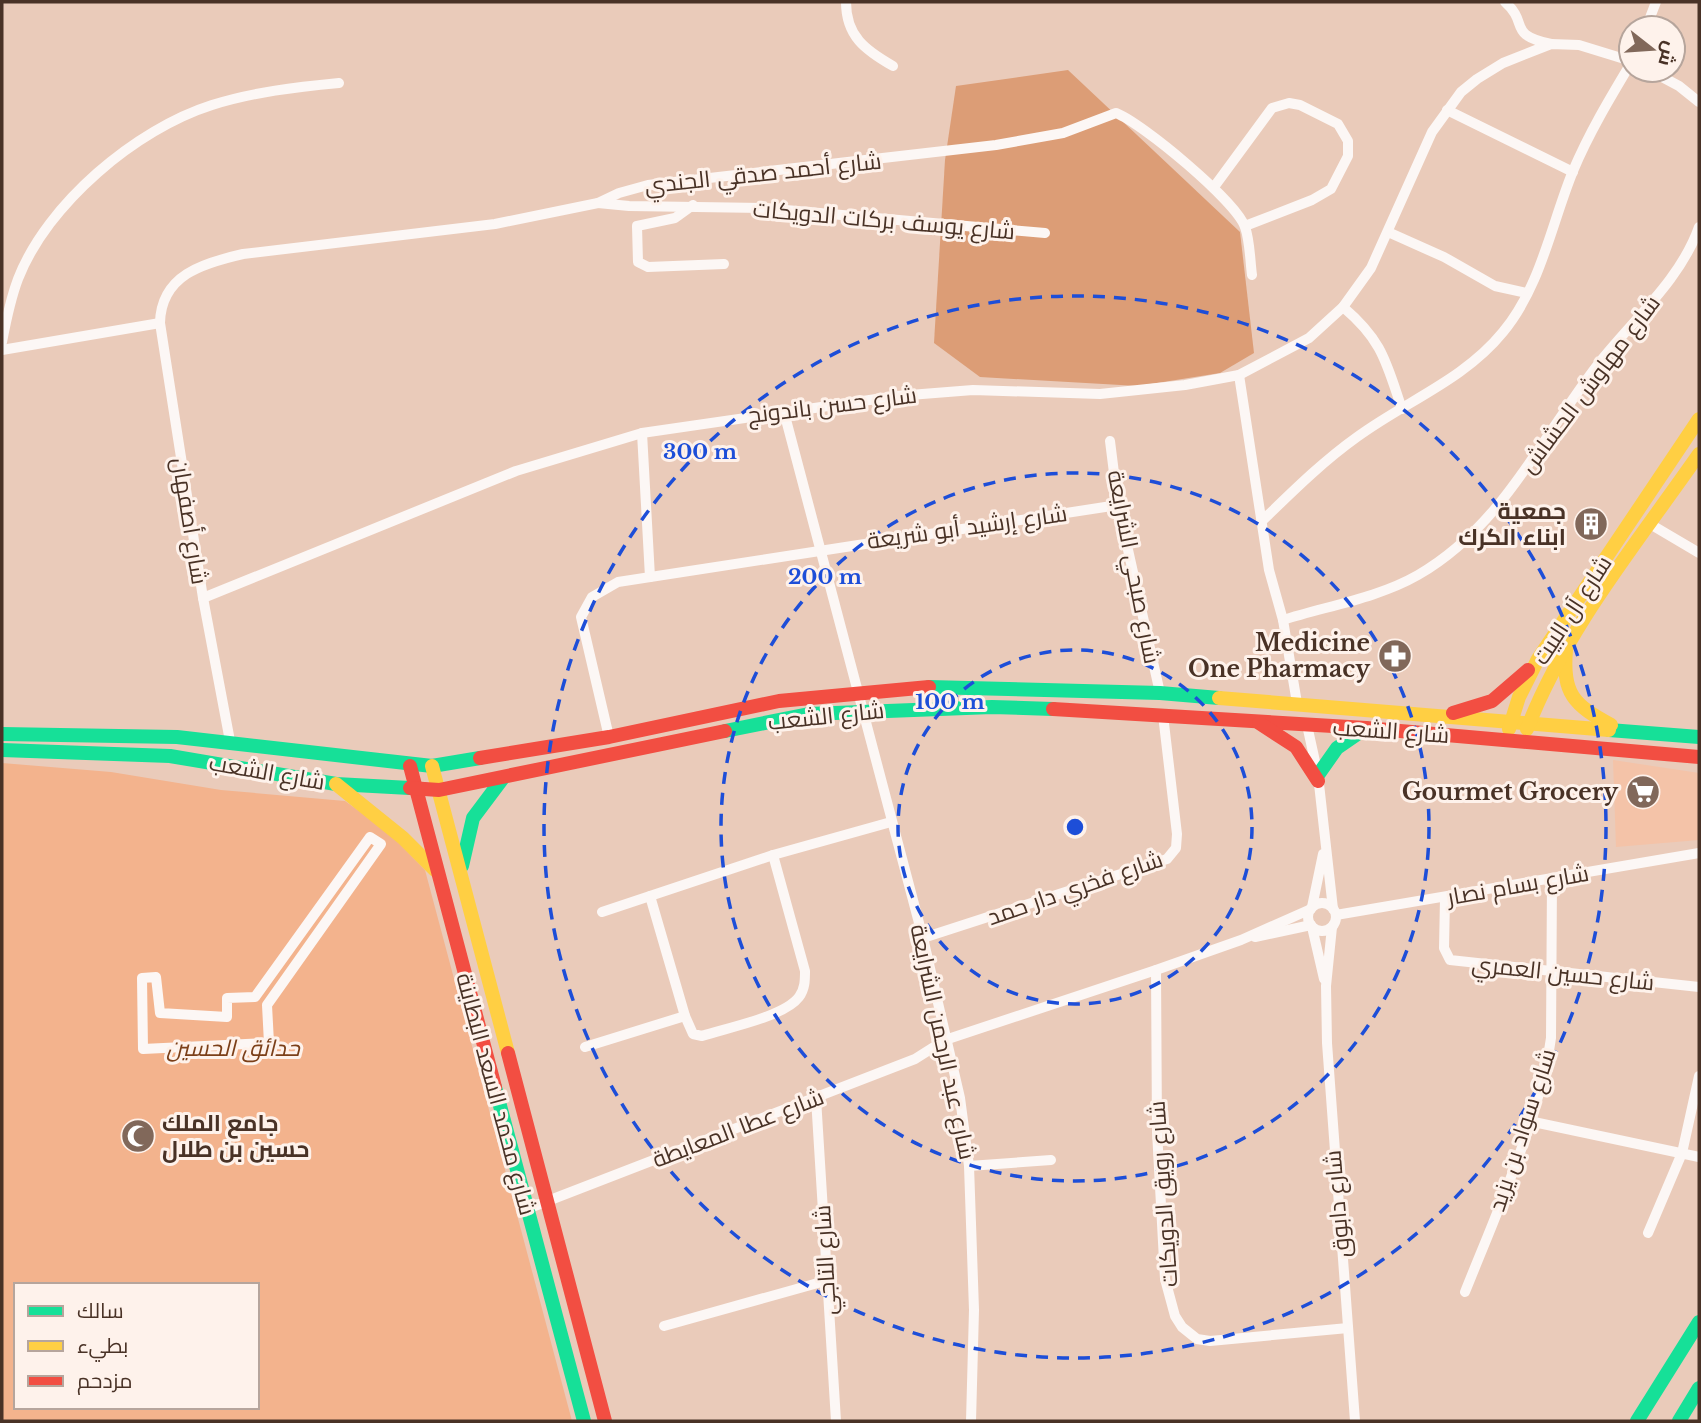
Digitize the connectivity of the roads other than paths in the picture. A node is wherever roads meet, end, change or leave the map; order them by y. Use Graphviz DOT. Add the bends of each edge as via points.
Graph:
graph roads {
  1 [pos="846,2"];
  2 [pos="1505,2"];
  3 [pos="1551,44"];
  4 [pos="1617,56"];
  5 [pos="893,66"];
  6 [pos="339,83"];
  7 [pos="1618,84"];
  8 [pos="1675,84"];
  9 [pos="1699,102"];
  10 [pos="1447,110"];
  11 [pos="1573,172"];
  12 [pos="1214,187"];
  13 [pos="598,203"];
  14 [pos="694,205"];
  15 [pos="1245,226"];
  16 [pos="1699,227"];
  17 [pos="1388,232"];
  18 [pos="1045,233"];
  19 [pos="724,264"];
  20 [pos="1252,275"];
  21 [pos="1527,293"];
  22 [pos="163,301"];
  23 [pos="1343,307"];
  24 [pos="160,323"];
  25 [pos="2,342"];
  26 [pos="2,350"];
  27 [pos="1239,375"];
  28 [pos="1402,409"];
  29 [pos="784,412"];
  30 [pos="1699,419"];
  31 [pos="642,433"];
  32 [pos="1693,439"];
  33 [pos="1110,441"];
  34 [pos="1699,454"];
  35 [pos="1118,505"];
  36 [pos="1261,522"];
  37 [pos="1650,524"];
  38 [pos="818,550"];
  39 [pos="1699,553"];
  40 [pos="650,577"];
  41 [pos="203,598"];
  42 [pos="1283,620"];
  43 [pos="1566,645"];
  44 [pos="1538,659"];
  45 [pos="857,692"];
  46 [pos="1160,693"];
  47 [pos="1297,703"];
  48 [pos="862,712"];
  49 [pos="1163,715"];
  50 [pos="1432,717"];
  51 [pos="1511,720"];
  52 [pos="1254,721"];
  53 [pos="1530,722"];
  54 [pos="1307,725"];
  55 [pos="1615,727"];
  56 [pos="1366,729"];
  57 [pos="2,734"];
  58 [pos="609,737"];
  59 [pos="1699,737"];
  60 [pos="1506,740"];
  61 [pos="230,741"];
  62 [pos="1524,741"];
  63 [pos="2,750"];
  64 [pos="1699,757"];
  65 [pos="410,766"];
  66 [pos="432,766"];
  67 [pos="503,778"];
  68 [pos="1318,778"];
  69 [pos="336,784"];
  70 [pos="439,790"];
  71 [pos="415,791"];
  72 [pos="891,822"];
  73 [pos="381,844"];
  74 [pos="1324,847"];
  75 [pos="1699,853"];
  76 [pos="773,855"];
  77 [pos="436,870"];
  78 [pos="461,871"];
  79 [pos="1552,879"];
  80 [pos="650,896"];
  81 [pos="1446,898"];
  82 [pos="1311,908"];
  83 [pos="602,912"];
  84 [pos="1335,912"];
  85 [pos="1311,926"];
  86 [pos="1332,927"];
  87 [pos="923,938"];
  88 [pos="1241,940"];
  89 [pos="1550,969"];
  90 [pos="1156,970"];
  91 [pos="1326,986"];
  92 [pos="1699,987"];
  93 [pos="685,1016"];
  94 [pos="946,1040"];
  95 [pos="584,1046"];
  96 [pos="1699,1076"];
  97 [pos="816,1098"];
  98 [pos="1529,1121"];
  99 [pos="1682,1153"];
  100 [pos="1699,1157"];
  101 [pos="1051,1160"];
  102 [pos="969,1166"];
  103 [pos="549,1201"];
  104 [pos="527,1209"];
  105 [pos="1648,1233"];
  106 [pos="825,1281"];
  107 [pos="1465,1292"];
  108 [pos="1699,1322"];
  109 [pos="664,1326"];
  110 [pos="1348,1328"];
  111 [pos="1699,1388"];
  112 [pos="584,1421"];
  113 [pos="605,1421"];
  114 [pos="836,1421"];
  115 [pos="971,1421"];
  116 [pos="1355,1421"];
  117 [pos="1637,1421"];
  118 [pos="1679,1421"];
  1 -- 5 [label="street" via="853,35 869,53"];
  2 -- 3 [label="street" via="1522,34"];
  3 -- 4 [label="street"];
  3 -- 10 [label="street" via="1503,63 1461,92"];
  6 -- 25 [label="street" via="212,105 181,117 125,153 72,197 50,223 19,277"];
  7 -- 11 [label="street"];
  8 -- 9 [label="street"];
  10 -- 11 [label="street"];
  10 -- 17 [label="street" via="1419,156"];
  11 -- 21 [label="street"];
  12 -- 13 [label="street, شارع أحمد صدقي الجندي" via="1116,113 1028,140 648,185"];
  12 -- 15 [label="street, شارع أحمد صدقي الجندي"];
  12 -- 15 [label="street" via="1272,108 1300,105 1338,124 1348,141 1348,156 1331,189"];
  13 -- 14 [label="street, شارع يوسف بركات الدويكات"];
  13 -- 22 [label="street, شارع أحمد صدقي الجندي" via="483,226 243,254 184,274"];
  14 -- 18 [label="street, شارع يوسف بركات الدويكات"];
  14 -- 19 [label="street" via="675,218 637,226 638,262 648,267"];
  15 -- 20 [label="street, شارع أحمد صدقي الجندي"];
  16 -- 42 [label="street, شارع مهاوش الحشاش" via="1682,262 1599,364 1499,505 1418,575"];
  17 -- 21 [label="street" via="1495,286"];
  17 -- 23 [label="street" via="1371,268"];
  21 -- 28 [label="street" via="1506,329 1471,366"];
  22 -- 24 [label="street, شارع أصفهان"];
  23 -- 27 [label="street" via="1309,338"];
  23 -- 28 [label="street" via="1372,333"];
  24 -- 26 [label="street"];
  24 -- 41 [label="street, شارع أصفهان"];
  27 -- 29 [label="street, شارع حسن باندونج" via="1185,386 1100,394 954,390"];
  27 -- 36 [label="street"];
  28 -- 36 [label="street" via="1358,436"];
  29 -- 31 [label="street, شارع حسن باندونج"];
  29 -- 38 [label="street, شارع عبد الرحمن الشرايعة"];
  30 -- 32 [label="main road, شارع آل البيت"];
  31 -- 40 [label="street"];
  31 -- 41 [label="street, شارع حسن باندونج" via="516,471"];
  32 -- 44 [label="main road, شارع آل البيت"];
  33 -- 35 [label="street, شارع صبحي الشرايعة"];
  34 -- 37 [label="main road, شارع آل البيت"];
  35 -- 38 [label="street, شارع إرشيد أبو شريعة"];
  35 -- 46 [label="street, شارع صبحي الشرايعة"];
  36 -- 42 [label="street"];
  37 -- 39 [label="street"];
  37 -- 43 [label="main road, شارع آل البيت"];
  38 -- 40 [label="street, شارع إرشيد أبو شريعة"];
  38 -- 45 [label="street, شارع عبد الرحمن الشرايعة"];
  40 -- 58 [label="street, شارع إرشيد أبو شريعة" via="618,582 597,592 581,617"];
  41 -- 61 [label="street, شارع أصفهان"];
  42 -- 47 [label="street"];
  43 -- 53 [label="main road, شارع آل البيت"];
  43 -- 55 [label="main road" via="1568,694 1584,711"];
  44 -- 50 [label="main road" via="1492,701"];
  44 -- 51 [label="main road, شارع آل البيت"];
  45 -- 46 [label="main road, شارع الشعب" via="929,687"];
  45 -- 48 [label="street, شارع عبد الرحمن الشرايعة"];
  45 -- 58 [label="main road, شارع الشعب" via="779,701"];
  46 -- 47 [label="main road, شارع الشعب"];
  47 -- 50 [label="main road, شارع الشعب"];
  48 -- 49 [label="main road, شارع الشعب" via="992,707"];
  48 -- 67 [label="main road, شارع الشعب" via="747,725"];
  48 -- 72 [label="street, شارع عبد الرحمن الشرايعة"];
  49 -- 52 [label="main road, شارع الشعب"];
  49 -- 87 [label="street, شارع فخري دار حمد" via="1177,834 1176,848 1167,859"];
  50 -- 51 [label="main road, شارع الشعب"];
  51 -- 53 [label="main road, شارع الشعب"];
  51 -- 60 [label="main road, شارع آل البيت"];
  52 -- 54 [label="main road, شارع الشعب"];
  52 -- 68 [label="main road" via="1296,747"];
  53 -- 55 [label="main road, شارع الشعب"];
  53 -- 62 [label="main road, شارع آل البيت"];
  54 -- 56 [label="main road, شارع الشعب"];
  54 -- 68 [label="street"];
  55 -- 59 [label="main road, شارع الشعب"];
  56 -- 60 [label="main road, شارع الشعب"];
  56 -- 68 [label="main road" via="1337,748"];
  57 -- 61 [label="main road, شارع الشعب" via="140,734"];
  58 -- 66 [label="main road, شارع الشعب"];
  60 -- 62 [label="main road, شارع الشعب"];
  61 -- 65 [label="main road, شارع الشعب"];
  62 -- 64 [label="main road, شارع الشعب"];
  63 -- 69 [label="main road, شارع الشعب" via="170,755"];
  65 -- 66 [label="main road, شارع الشعب"];
  65 -- 71 [label="main road, شارع محمد السعد البطاينة"];
  66 -- 70 [label="main road, شارع محمد السعد البطاينة"];
  67 -- 70 [label="main road, شارع الشعب"];
  67 -- 78 [label="main road" via="473,813"];
  68 -- 74 [label="street"];
  69 -- 71 [label="main road, شارع الشعب"];
  69 -- 77 [label="main road"];
  70 -- 71 [label="main road, شارع الشعب"];
  70 -- 78 [label="main road, شارع محمد السعد البطاينة"];
  71 -- 77 [label="main road, شارع محمد السعد البطاينة"];
  72 -- 76 [label="street"];
  72 -- 87 [label="street, شارع عبد الرحمن الشرايعة"];
  73 -- 73 [label="street" via="370,837 255,997 227,998 227,1017 160,1013 156,977 142,978 144,1049 270,1043 267,1005"];
  74 -- 82 [label="street"];
  74 -- 84 [label="street"];
  75 -- 79 [label="street, شارع بسام نصار"];
  76 -- 80 [label="street"];
  76 -- 93 [label="street" via="805,971 800,997 775,1013 702,1036 693,1034"];
  77 -- 104 [label="main road, شارع محمد السعد البطاينة"];
  78 -- 103 [label="main road, شارع محمد السعد البطاينة"];
  79 -- 81 [label="street, شارع بسام نصار"];
  79 -- 89 [label="street, شارع سواد بن يزيد"];
  80 -- 83 [label="street"];
  80 -- 93 [label="street"];
  81 -- 84 [label="street, شارع بسام نصار"];
  81 -- 89 [label="street, شارع حسين العمري" via="1444,948 1450,960"];
  82 -- 84 [label="street" via="1323,903"];
  82 -- 85 [label="street"];
  82 -- 88 [label="street"];
  84 -- 86 [label="street"];
  85 -- 86 [label="street" via="1320,931"];
  85 -- 88 [label="street"];
  85 -- 91 [label="street, شارع دابوق"];
  86 -- 91 [label="street, شارع دابوق"];
  87 -- 94 [label="street, شارع عبد الرحمن الشرايعة"];
  88 -- 90 [label="street"];
  89 -- 92 [label="street, شارع حسين العمري"];
  89 -- 98 [label="street, شارع سواد بن يزيد" via="1551,1038"];
  90 -- 94 [label="street"];
  90 -- 110 [label="street, شارع رويق الدويكات" via="1163,1254 1175,1316 1188,1334 1210,1341"];
  91 -- 110 [label="street, شارع دابوق" via="1331,1128"];
  93 -- 95 [label="street"];
  94 -- 97 [label="street, شارع عطا المعايطة" via="915,1059"];
  94 -- 102 [label="street, شارع عبد الرحمن الشرايعة"];
  96 -- 99 [label="street"];
  97 -- 103 [label="street, شارع عطا المعايطة"];
  97 -- 106 [label="street, شارع التاجي"];
  98 -- 99 [label="street"];
  98 -- 107 [label="street, شارع سواد بن يزيد"];
  99 -- 100 [label="street"];
  99 -- 105 [label="street"];
  101 -- 102 [label="street"];
  102 -- 115 [label="street, شارع عبد الرحمن الشرايعة" via="974,1310"];
  103 -- 104 [label="street, شارع عطا المعايطة"];
  103 -- 113 [label="main road, شارع محمد السعد البطاينة"];
  104 -- 112 [label="main road, شارع محمد السعد البطاينة"];
  106 -- 109 [label="street"];
  106 -- 114 [label="street, شارع التاجي"];
  108 -- 117 [label="main road"];
  110 -- 116 [label="street, شارع دابوق"];
  111 -- 118 [label="main road"];
}
